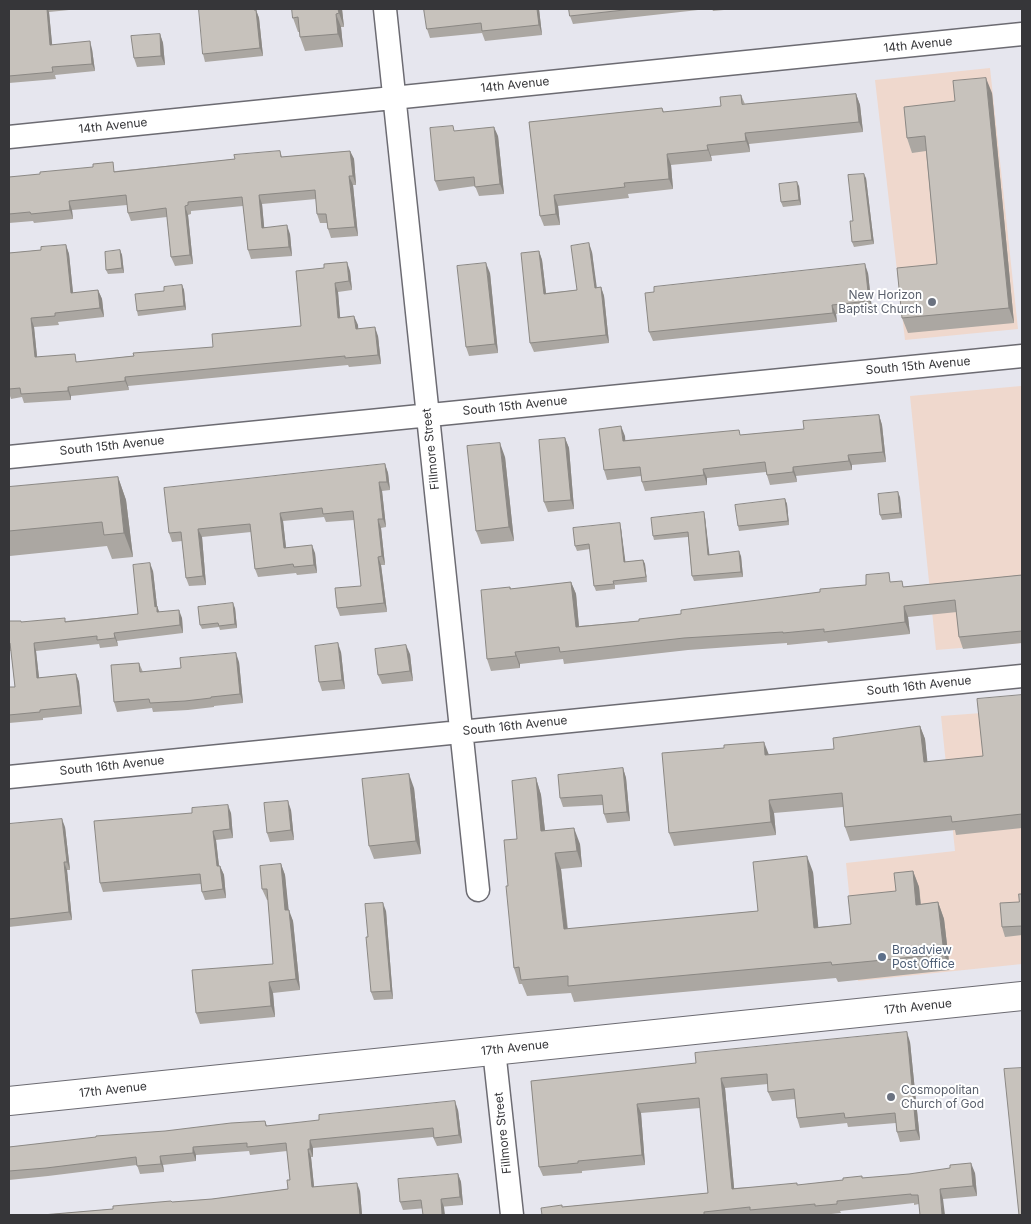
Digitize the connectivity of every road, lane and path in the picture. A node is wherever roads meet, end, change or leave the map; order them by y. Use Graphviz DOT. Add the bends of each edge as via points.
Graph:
graph roads {
  1 [pos="385,9"];
  2 [pos="1022,34"];
  3 [pos="394,97"];
  4 [pos="9,137"];
  5 [pos="1022,356"];
  6 [pos="428,415"];
  7 [pos="9,456"];
  8 [pos="1022,676"];
  9 [pos="461,732"];
  10 [pos="9,776"];
  11 [pos="478,890"];
  12 [pos="1022,996"];
  13 [pos="494,1050"];
  14 [pos="9,1101"];
  15 [pos="512,1215"];
  1 -- 3 [label="street, Fillmore Street"];
  2 -- 3 [label="street, 14th Avenue"];
  3 -- 4 [label="street, 14th Avenue"];
  3 -- 6 [label="street, Fillmore Street"];
  5 -- 6 [label="street, South 15th Avenue"];
  6 -- 7 [label="street, South 15th Avenue"];
  6 -- 9 [label="street, Fillmore Street"];
  8 -- 9 [label="street, South 16th Avenue"];
  9 -- 10 [label="street, South 16th Avenue"];
  9 -- 11 [label="street, Fillmore Street"];
  12 -- 13 [label="street, 17th Avenue"];
  13 -- 14 [label="street, 17th Avenue"];
  13 -- 15 [label="street, Fillmore Street"];
}
